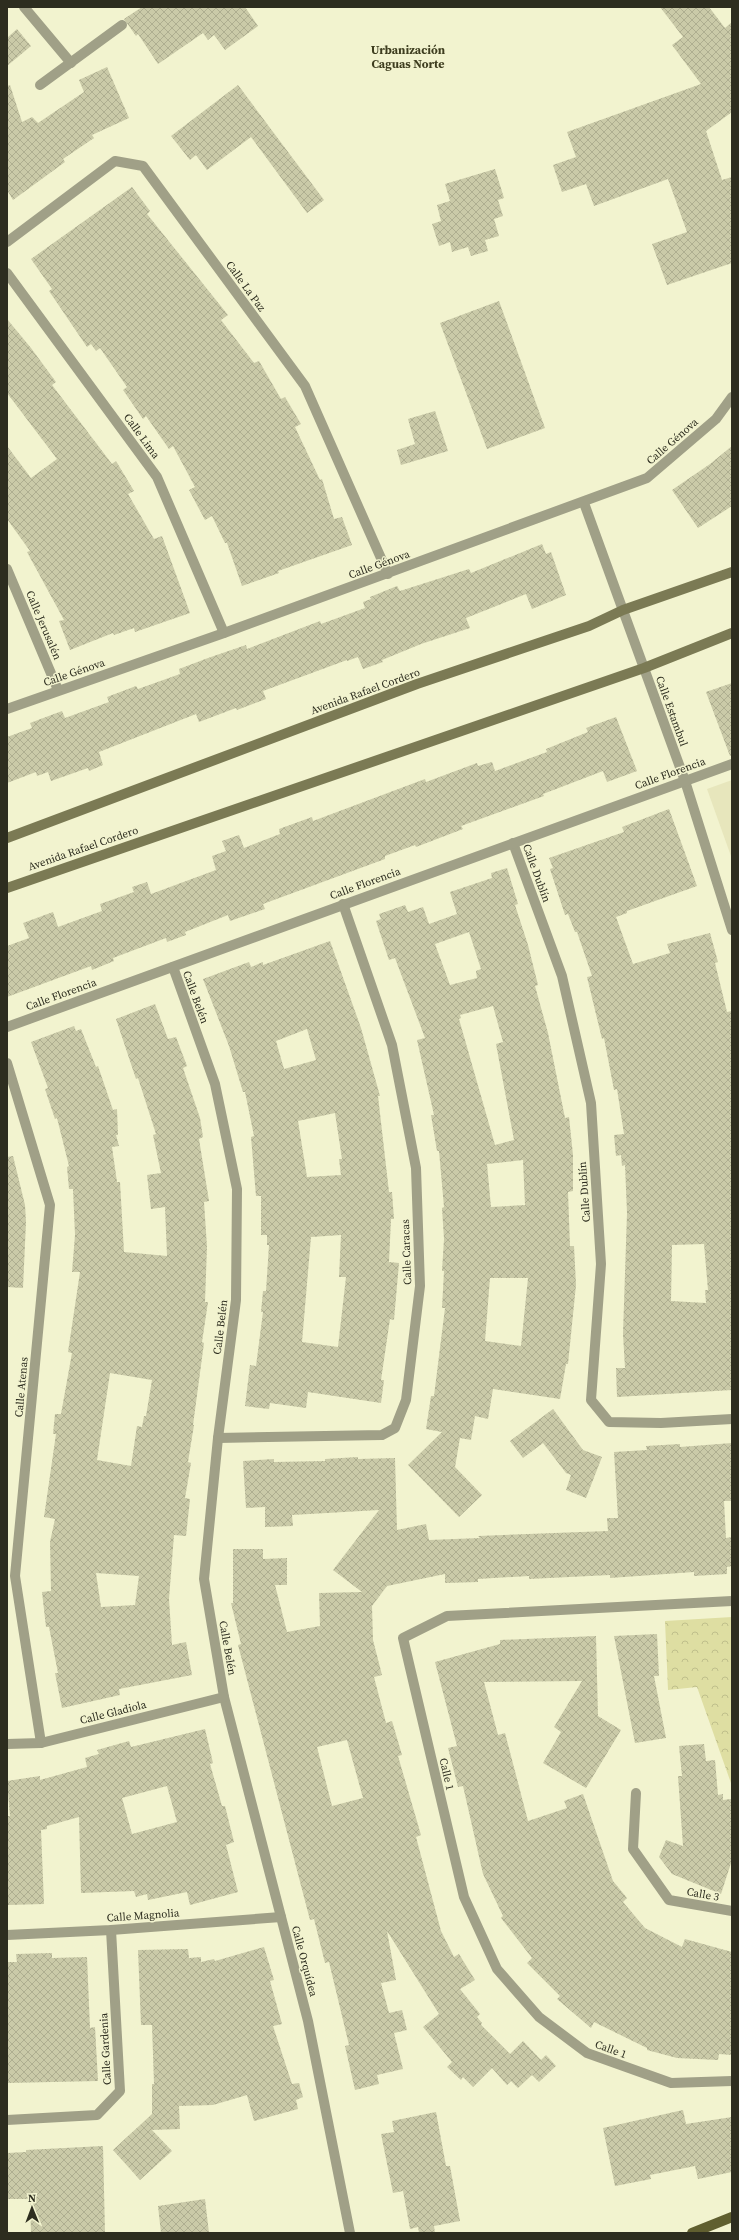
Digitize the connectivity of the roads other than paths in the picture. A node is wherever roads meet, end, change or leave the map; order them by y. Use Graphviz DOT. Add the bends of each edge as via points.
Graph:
graph roads {
  1 [pos="24,7"];
  2 [pos="122,25"];
  3 [pos="71,63"];
  4 [pos="40,84"];
  5 [pos="7,242"];
  6 [pos="7,273"];
  7 [pos="732,397"];
  8 [pos="584,503"];
  9 [pos="7,569"];
  10 [pos="732,572"];
  11 [pos="388,574"];
  12 [pos="623,610"];
  13 [pos="224,633"];
  14 [pos="732,633"];
  15 [pos="644,668"];
  16 [pos="58,690"];
  17 [pos="7,709"];
  18 [pos="732,764"];
  19 [pos="685,781"];
  20 [pos="7,838"];
  21 [pos="513,843"];
  22 [pos="7,888"];
  23 [pos="343,904"];
  24 [pos="732,930"];
  25 [pos="173,967"];
  26 [pos="7,1027"];
  27 [pos="7,1063"];
  28 [pos="732,1419"];
  29 [pos="218,1438"];
  30 [pos="732,1601"];
  31 [pos="224,1697"];
  32 [pos="41,1743"];
  33 [pos="7,1744"];
  34 [pos="636,1793"];
  35 [pos="732,1911"];
  36 [pos="281,1917"];
  37 [pos="111,1930"];
  38 [pos="7,1935"];
  39 [pos="732,2081"];
  40 [pos="7,2120"];
  41 [pos="732,2217"];
  42 [pos="350,2233"];
  43 [pos="692,2233"];
  1 -- 3 [label="street"];
  2 -- 3 [label="street"];
  3 -- 4 [label="street"];
  5 -- 11 [label="street, Calle La Paz" via="115,162 143,166 305,386"];
  6 -- 13 [label="street, Calle Lima" via="157,477"];
  7 -- 8 [label="street, Calle Génova" via="716,419 647,478"];
  8 -- 11 [label="street, Calle Génova"];
  8 -- 12 [label="street, Calle Estambul"];
  9 -- 16 [label="street, Calle Jerusalén"];
  10 -- 12 [label="main road, Avenida Rafael Cordero"];
  11 -- 13 [label="street, Calle Génova"];
  12 -- 15 [label="street, Calle Estambul"];
  12 -- 20 [label="main road, Avenida Rafael Cordero" via="589,626 417,684"];
  13 -- 16 [label="street, Calle Génova"];
  14 -- 15 [label="main road, Avenida Rafael Cordero"];
  15 -- 19 [label="street, Calle Estambul"];
  15 -- 22 [label="main road, Avenida Rafael Cordero"];
  16 -- 17 [label="street, Calle Génova"];
  18 -- 19 [label="street, Calle Florencia"];
  19 -- 21 [label="street, Calle Florencia"];
  19 -- 24 [label="street, Calle Estambul"];
  21 -- 23 [label="street, Calle Florencia"];
  21 -- 28 [label="street, Calle Dublín" via="562,976 590,1103 601,1264 591,1400 609,1422 662,1423"];
  23 -- 25 [label="street, Calle Florencia"];
  23 -- 29 [label="street, Calle Caracas" via="392,1045 416,1168 420,1286 406,1400 395,1428 382,1434"];
  25 -- 26 [label="street, Calle Florencia"];
  25 -- 29 [label="street, Calle Belén" via="215,1084 237,1189 236,1300"];
  27 -- 32 [label="street, Calle Atenas" via="50,1205 15,1576"];
  29 -- 31 [label="street, Calle Belén" via="204,1579"];
  30 -- 39 [label="street, Calle 1" via="447,1616 403,1638 464,1897 497,1969 539,2017 587,2053 671,2083"];
  31 -- 32 [label="street, Calle Gladiola"];
  31 -- 36 [label="street, Calle Orquídea"];
  32 -- 33 [label="street, Calle Gladiola"];
  34 -- 35 [label="street, Calle 3" via="633,1849 669,1900"];
  36 -- 37 [label="street, Calle Magnolia"];
  36 -- 42 [label="street, Calle Orquídea" via="308,2021"];
  37 -- 38 [label="street, Calle Magnolia"];
  37 -- 40 [label="street, Calle Gardenia" via="120,2091 97,2116"];
  41 -- 43 [label="main road"];
}
